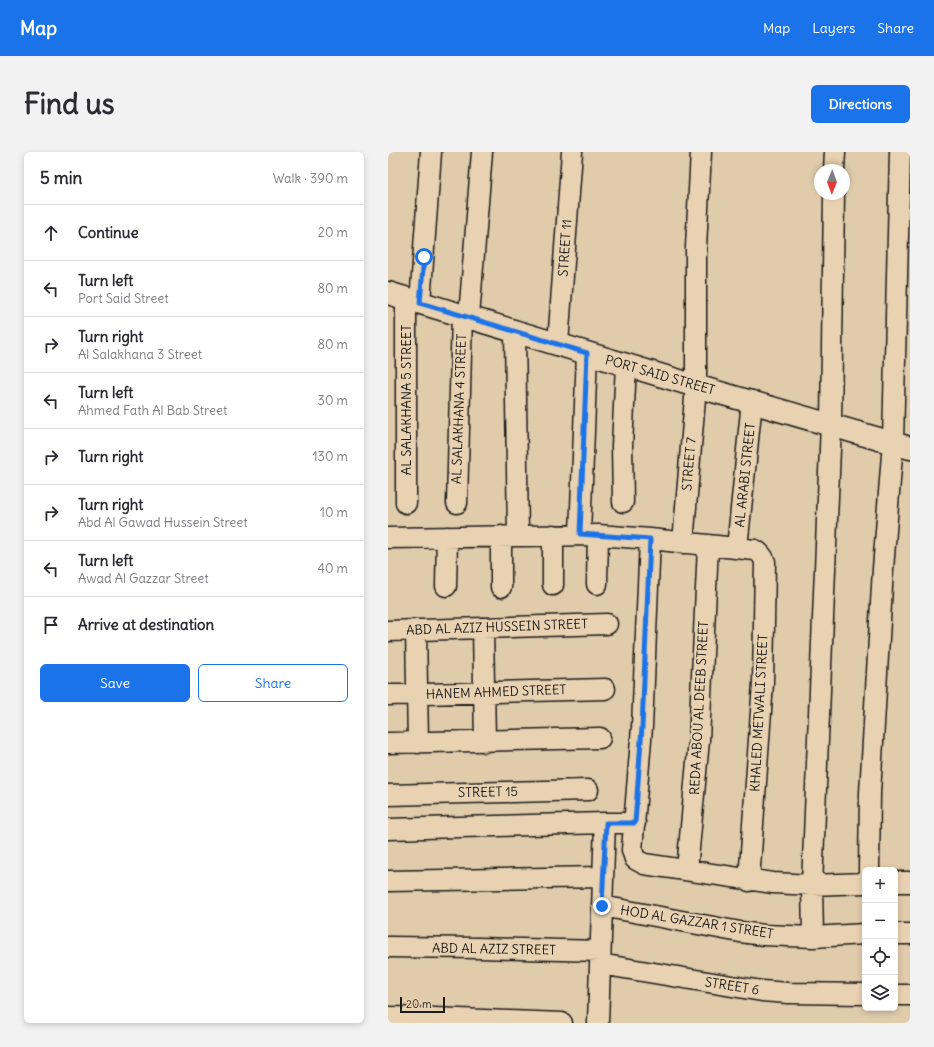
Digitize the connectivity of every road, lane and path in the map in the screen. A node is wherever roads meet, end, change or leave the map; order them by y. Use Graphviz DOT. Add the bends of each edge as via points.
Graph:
graph roads {
  1 [pos="431,152"];
  2 [pos="482,152"];
  3 [pos="572,152"];
  4 [pos="701,152"];
  5 [pos="835,152"];
  6 [pos="900,152"];
  7 [pos="834,164"];
  8 [pos="834,200"];
  9 [pos="405,298"];
  10 [pos="465,316"];
  11 [pos="515,331"];
  12 [pos="558,344"];
  13 [pos="587,353"];
  14 [pos="626,365"];
  15 [pos="696,386"];
  16 [pos="752,401"];
  17 [pos="831,424"];
  18 [pos="902,445"];
  19 [pos="623,502"];
  20 [pos="406,503"];
  21 [pos="457,503"];
  22 [pos="553,535"];
  23 [pos="589,535"];
  24 [pos="509,536"];
  25 [pos="447,537"];
  26 [pos="388,538"];
  27 [pos="650,539"];
  28 [pos="683,543"];
  29 [pos="708,546"];
  30 [pos="746,549"];
  31 [pos="597,584"];
  32 [pos="553,585"];
  33 [pos="446,586"];
  34 [pos="500,587"];
  35 [pos="607,624"];
  36 [pos="482,628"];
  37 [pos="416,630"];
  38 [pos="388,631"];
  39 [pos="604,688"];
  40 [pos="484,693"];
  41 [pos="417,694"];
  42 [pos="388,695"];
  43 [pos="600,738"];
  44 [pos="485,742"];
  45 [pos="418,743"];
  46 [pos="388,744"];
  47 [pos="588,790"];
  48 [pos="388,795"];
  49 [pos="606,823"];
  50 [pos="635,823"];
  51 [pos="388,828"];
  52 [pos="869,867"];
  53 [pos="687,870"];
  54 [pos="603,877"];
  55 [pos="388,881"];
  56 [pos="749,881"];
  57 [pos="898,882"];
  58 [pos="910,882"];
  59 [pos="862,883"];
  60 [pos="812,885"];
  61 [pos="602,906"];
  62 [pos="862,934"];
  63 [pos="898,934"];
  64 [pos="910,934"];
  65 [pos="813,937"];
  66 [pos="388,947"];
  67 [pos="600,958"];
  68 [pos="862,994"];
  69 [pos="898,995"];
  70 [pos="910,995"];
  71 [pos="388,1017"];
  72 [pos="434,1021"];
  73 [pos="491,1022"];
  74 [pos="562,1023"];
  75 [pos="598,1023"];
  1 -- 9 [label="street, AL SALAKHANA 5 STREET"];
  2 -- 10 [label="street, AL SALAKHANA 4 STREET"];
  3 -- 12 [label="street, STREET 11"];
  4 -- 15 [label="street, STREET 7" via="696,247"];
  5 -- 7 [label="street"];
  6 -- 18 [label="street"];
  8 -- 17 [label="street"];
  9 -- 10 [label="main road, PORT SAID STREET"];
  9 -- 20 [label="street, AL SALAKHANA 5 STREET"];
  10 -- 11 [label="main road, PORT SAID STREET"];
  10 -- 21 [label="street, AL SALAKHANA 4 STREET"];
  11 -- 12 [label="main road, PORT SAID STREET"];
  11 -- 24 [label="street"];
  12 -- 13 [label="main road, PORT SAID STREET"];
  13 -- 14 [label="main road, PORT SAID STREET"];
  13 -- 23 [label="street"];
  14 -- 15 [label="main road, PORT SAID STREET"];
  14 -- 19 [label="street" via="622,446"];
  15 -- 16 [label="main road, PORT SAID STREET"];
  15 -- 28 [label="street, STREET 7"];
  16 -- 17 [label="main road, PORT SAID STREET"];
  16 -- 30 [label="street, AL ARABI STREET"];
  17 -- 18 [label="main road, PORT SAID STREET"];
  17 -- 60 [label="street"];
  18 -- 52 [label="street" via="883,570 870,793"];
  22 -- 23 [label="street"];
  22 -- 24 [label="street"];
  22 -- 32 [label="street"];
  23 -- 27 [label="street"];
  23 -- 31 [label="street"];
  24 -- 25 [label="street"];
  24 -- 34 [label="street"];
  25 -- 26 [label="street"];
  25 -- 33 [label="street"];
  27 -- 28 [label="street"];
  27 -- 50 [label="street"];
  28 -- 29 [label="street"];
  29 -- 30 [label="street"];
  29 -- 53 [label="street, REDA ABOU AL DEEB STREET" via="699,740"];
  30 -- 56 [label="street, KHALED METWALI STREET" via="760,552 765,562 763,683"];
  35 -- 36 [label="street, ABD AL AZIZ HUSSEIN STREET"];
  36 -- 37 [label="street, ABD AL AZIZ HUSSEIN STREET"];
  36 -- 40 [label="street"];
  37 -- 38 [label="street, ABD AL AZIZ HUSSEIN STREET"];
  37 -- 41 [label="street"];
  39 -- 40 [label="street, HANEM AHMED STREET"];
  40 -- 41 [label="street, HANEM AHMED STREET"];
  40 -- 44 [label="street"];
  41 -- 42 [label="street, HANEM AHMED STREET"];
  41 -- 45 [label="street"];
  43 -- 44 [label="street"];
  44 -- 45 [label="street"];
  45 -- 46 [label="street"];
  47 -- 48 [label="street, STREET 15"];
  49 -- 50 [label="street"];
  49 -- 51 [label="street"];
  49 -- 54 [label="street"];
  50 -- 53 [label="street" via="632,850 639,862"];
  53 -- 56 [label="street"];
  54 -- 55 [label="street"];
  54 -- 61 [label="street"];
  56 -- 60 [label="street"];
  57 -- 58 [label="street"];
  59 -- 60 [label="street"];
  60 -- 65 [label="street"];
  61 -- 65 [label="street, HOD AL GAZZAR 1 STREET" via="740,932"];
  61 -- 67 [label="street"];
  62 -- 65 [label="street, HOD AL GAZZAR 1 STREET"];
  63 -- 64 [label="street"];
  66 -- 67 [label="street, ABD AL AZIZ STREET" via="479,948"];
  67 -- 68 [label="street, STREET 6" via="762,992"];
  67 -- 75 [label="street"];
  69 -- 70 [label="street"];
  71 -- 72 [label="street"];
  72 -- 73 [label="street"];
  73 -- 74 [label="street"];
}
